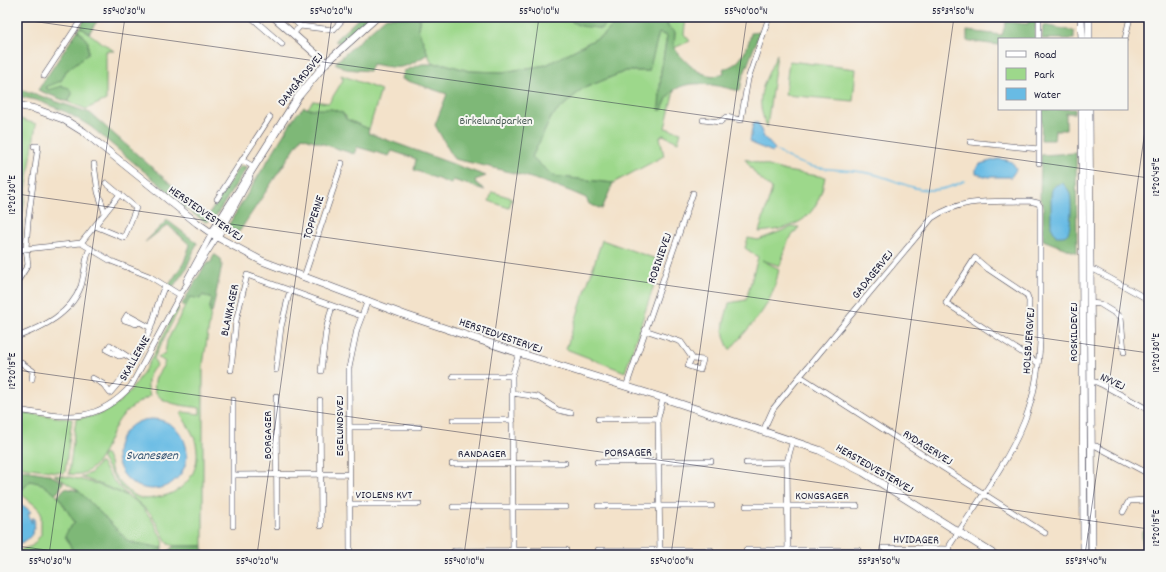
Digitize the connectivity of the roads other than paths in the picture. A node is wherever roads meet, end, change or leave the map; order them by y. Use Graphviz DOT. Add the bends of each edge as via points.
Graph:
graph roads {
  1 [pos="83,17"];
  2 [pos="252,17"];
  3 [pos="274,17"];
  4 [pos="291,17"];
  5 [pos="345,17"];
  6 [pos="378,17"];
  7 [pos="769,17"];
  8 [pos="1039,17"];
  9 [pos="1081,17"];
  10 [pos="1089,17"];
  11 [pos="1130,17"];
  12 [pos="303,27"];
  13 [pos="293,34"];
  14 [pos="1039,38"];
  15 [pos="1082,38"];
  16 [pos="1089,38"];
  17 [pos="1125,38"];
  18 [pos="282,44"];
  19 [pos="326,63"];
  20 [pos="44,76"];
  21 [pos="17,105"];
  22 [pos="1039,110"];
  23 [pos="1082,110"];
  24 [pos="1089,110"];
  25 [pos="270,117"];
  26 [pos="703,120"];
  27 [pos="970,142"];
  28 [pos="34,146"];
  29 [pos="1039,149"];
  30 [pos="242,160"];
  31 [pos="342,163"];
  32 [pos="1039,163"];
  33 [pos="94,164"];
  34 [pos="254,167"];
  35 [pos="106,183"];
  36 [pos="693,193"];
  37 [pos="120,194"];
  38 [pos="217,199"];
  39 [pos="1038,203"];
  40 [pos="106,212"];
  41 [pos="95,226"];
  42 [pos="215,235"];
  43 [pos="81,243"];
  44 [pos="26,248"];
  45 [pos="90,248"];
  46 [pos="17,250"];
  47 [pos="1090,270"];
  48 [pos="304,277"];
  49 [pos="17,282"];
  50 [pos="165,286"];
  51 [pos="290,290"];
  52 [pos="180,295"];
  53 [pos="368,300"];
  54 [pos="1149,300"];
  55 [pos="1090,303"];
  56 [pos="332,306"];
  57 [pos="361,316"];
  58 [pos="139,322"];
  59 [pos="151,328"];
  60 [pos="645,330"];
  61 [pos="17,337"];
  62 [pos="1124,352"];
  63 [pos="519,353"];
  64 [pos="123,355"];
  65 [pos="1028,357"];
  66 [pos="693,359"];
  67 [pos="17,360"];
  68 [pos="133,360"];
  69 [pos="1038,363"];
  70 [pos="231,370"];
  71 [pos="276,370"];
  72 [pos="321,371"];
  73 [pos="453,376"];
  74 [pos="512,376"];
  75 [pos="800,376"];
  76 [pos="92,378"];
  77 [pos="32,379"];
  78 [pos="1090,382"];
  79 [pos="626,387"];
  80 [pos="512,393"];
  81 [pos="276,396"];
  82 [pos="663,398"];
  83 [pos="233,400"];
  84 [pos="320,400"];
  85 [pos="17,410"];
  86 [pos="1149,410"];
  87 [pos="572,413"];
  88 [pos="658,418"];
  89 [pos="598,419"];
  90 [pos="454,420"];
  91 [pos="513,420"];
  92 [pos="349,427"];
  93 [pos="419,427"];
  94 [pos="763,431"];
  95 [pos="793,440"];
  96 [pos="1091,446"];
  97 [pos="711,461"];
  98 [pos="597,462"];
  99 [pos="659,462"];
  100 [pos="746,462"];
  101 [pos="788,462"];
  102 [pos="513,463"];
  103 [pos="565,463"];
  104 [pos="452,464"];
  105 [pos="277,474"];
  106 [pos="320,474"];
  107 [pos="349,474"];
  108 [pos="1149,474"];
  109 [pos="233,475"];
  110 [pos="983,493"];
  111 [pos="1149,502"];
  112 [pos="349,504"];
  113 [pos="419,504"];
  114 [pos="787,505"];
  115 [pos="598,506"];
  116 [pos="659,506"];
  117 [pos="712,506"];
  118 [pos="746,506"];
  119 [pos="857,506"];
  120 [pos="453,507"];
  121 [pos="513,507"];
  122 [pos="566,507"];
  123 [pos="1123,512"];
  124 [pos="233,526"];
  125 [pos="321,526"];
  126 [pos="277,527"];
  127 [pos="958,532"];
  128 [pos="1045,533"];
  129 [pos="883,548"];
  130 [pos="949,549"];
  131 [pos="566,550"];
  132 [pos="598,550"];
  133 [pos="711,550"];
  134 [pos="746,550"];
  135 [pos="858,550"];
  136 [pos="454,551"];
  137 [pos="513,553"];
  138 [pos="660,553"];
  139 [pos="788,553"];
  140 [pos="350,555"];
  141 [pos="950,555"];
  142 [pos="995,555"];
  143 [pos="1085,555"];
  144 [pos="1092,555"];
  1 -- 20 [label="street"];
  2 -- 18 [label="street"];
  3 -- 13 [label="street"];
  4 -- 12 [label="street"];
  5 -- 12 [label="street" via="333,30"];
  6 -- 19 [label="street, DAMGÅRDSVEJ"];
  7 -- 26 [label="street" via="748,79 741,120"];
  8 -- 14 [label="street"];
  9 -- 15 [label="street"];
  10 -- 16 [label="street"];
  11 -- 17 [label="street"];
  12 -- 13 [label="street"];
  13 -- 19 [label="street"];
  19 -- 34 [label="street, DAMGÅRDSVEJ" via="291,106"];
  21 -- 42 [label="street, HERSTEDVESTERVEJ" via="35,108 84,132 168,201"];
  22 -- 29 [label="street"];
  23 -- 143 [label="street, ROSKILDEVEJ"];
  24 -- 47 [label="street, ROSKILDEVEJ"];
  25 -- 30 [label="street"];
  27 -- 29 [label="street"];
  28 -- 44 [label="street" via="38,146"];
  29 -- 32 [label="street"];
  30 -- 34 [label="street"];
  30 -- 38 [label="street"];
  31 -- 48 [label="street, TOPPERNE"];
  33 -- 40 [label="street" via="98,192"];
  34 -- 42 [label="street, DAMGÅRDSVEJ"];
  35 -- 37 [label="street"];
  36 -- 60 [label="street, ROBINIEVEJ"];
  37 -- 40 [label="street"];
  37 -- 41 [label="street" via="136,208 124,238"];
  39 -- 69 [label="street, HOLSBJERGVEJ"];
  39 -- 75 [label="street, GADAGERVEJ" via="968,202 954,206 932,218"];
  40 -- 41 [label="street"];
  41 -- 43 [label="street"];
  42 -- 48 [label="street, HERSTEDVESTERVEJ" via="262,261"];
  42 -- 52 [label="street, SKALLERNE" via="189,272"];
  43 -- 44 [label="street"];
  43 -- 45 [label="street"];
  44 -- 46 [label="street"];
  44 -- 49 [label="street" via="28,265"];
  45 -- 50 [label="street" via="103,257 149,276"];
  45 -- 61 [label="street" via="81,286 69,307 59,316"];
  47 -- 54 [label="street" via="1095,270"];
  47 -- 55 [label="street, ROSKILDEVEJ"];
  48 -- 53 [label="street, HERSTEDVESTERVEJ"];
  50 -- 52 [label="street"];
  50 -- 59 [label="street"];
  51 -- 56 [label="street, BLANKAGER"];
  51 -- 70 [label="street, BLANKAGER" via="247,275 236,321"];
  51 -- 71 [label="street" via="281,327"];
  52 -- 85 [label="street, SKALLERNE" via="131,386 107,408 74,417"];
  53 -- 57 [label="street, EGELUNDSVEJ"];
  53 -- 63 [label="street, HERSTEDVESTERVEJ"];
  55 -- 62 [label="street, ROSKILDEVEJ" via="1100,304 1121,317"];
  55 -- 78 [label="street, ROSKILDEVEJ"];
  56 -- 57 [label="street, BLANKAGER"];
  56 -- 72 [label="street"];
  57 -- 92 [label="street, EGELUNDSVEJ" via="349,368"];
  58 -- 59 [label="street"];
  59 -- 68 [label="street"];
  60 -- 66 [label="street" via="681,342"];
  60 -- 79 [label="street, ROBINIEVEJ"];
  63 -- 74 [label="street, RANDAGER"];
  63 -- 79 [label="street, HERSTEDVESTERVEJ"];
  64 -- 68 [label="street"];
  65 -- 65 [label="street" via="946,303 975,258 1027,295"];
  65 -- 69 [label="street"];
  67 -- 77 [label="street" via="33,371"];
  68 -- 76 [label="street" via="124,377 110,394 103,384"];
  69 -- 110 [label="street, HOLSBJERGVEJ" via="1024,422 1009,452"];
  73 -- 74 [label="street"];
  74 -- 80 [label="street, RANDAGER"];
  75 -- 94 [label="street, GADAGERVEJ" via="773,409"];
  75 -- 110 [label="street, RYDAGERVEJ"];
  78 -- 86 [label="street, NYVEJ" via="1103,385"];
  78 -- 96 [label="street, ROSKILDEVEJ"];
  79 -- 82 [label="street, HERSTEDVESTERVEJ"];
  80 -- 87 [label="street" via="530,394 558,410"];
  80 -- 91 [label="street, RANDAGER"];
  81 -- 105 [label="street, BORGAGER"];
  82 -- 88 [label="street, PORSAGER"];
  82 -- 94 [label="street, HERSTEDVESTERVEJ"];
  83 -- 109 [label="street"];
  84 -- 106 [label="street"];
  88 -- 89 [label="street"];
  88 -- 99 [label="street, PORSAGER"];
  90 -- 91 [label="street"];
  91 -- 102 [label="street, RANDAGER"];
  92 -- 93 [label="street"];
  92 -- 107 [label="street, EGELUNDSVEJ"];
  94 -- 95 [label="street, HERSTEDVESTERVEJ"];
  95 -- 101 [label="street, KONGSAGER"];
  95 -- 127 [label="street, HERSTEDVESTERVEJ" via="863,472"];
  96 -- 108 [label="street" via="1096,446"];
  96 -- 144 [label="street, ROSKILDEVEJ"];
  97 -- 99 [label="street, PORSAGER"];
  98 -- 99 [label="street, PORSAGER"];
  99 -- 116 [label="street, PORSAGER"];
  100 -- 101 [label="street"];
  101 -- 114 [label="street, KONGSAGER"];
  102 -- 103 [label="street, RANDAGER"];
  102 -- 104 [label="street, RANDAGER"];
  102 -- 121 [label="street, RANDAGER"];
  105 -- 106 [label="street, BORGAGER"];
  105 -- 109 [label="street, BORGAGER"];
  105 -- 126 [label="street, BORGAGER"];
  106 -- 107 [label="street, BORGAGER"];
  106 -- 125 [label="street"];
  107 -- 112 [label="street, EGELUNDSVEJ"];
  109 -- 124 [label="street"];
  110 -- 127 [label="street, HOLSBJERGVEJ"];
  110 -- 128 [label="street, RYDAGERVEJ"];
  111 -- 123 [label="street" via="1129,501"];
  112 -- 113 [label="street, VIOLENS KVT"];
  112 -- 140 [label="street, EGELUNDSVEJ"];
  114 -- 118 [label="street, KONGSAGER"];
  114 -- 119 [label="street, KONGSAGER"];
  114 -- 139 [label="street, KONGSAGER"];
  115 -- 116 [label="street"];
  116 -- 117 [label="street"];
  116 -- 138 [label="street, PORSAGER"];
  120 -- 121 [label="street"];
  121 -- 122 [label="street"];
  121 -- 137 [label="street, RANDAGER"];
  127 -- 130 [label="street, HVIDAGER"];
  127 -- 142 [label="street, HERSTEDVESTERVEJ"];
  129 -- 130 [label="street, HVIDAGER"];
  130 -- 141 [label="street, HVIDAGER"];
  131 -- 137 [label="street"];
  132 -- 138 [label="street"];
  133 -- 138 [label="street"];
  134 -- 139 [label="street"];
  135 -- 139 [label="street"];
  136 -- 137 [label="street"];
}
